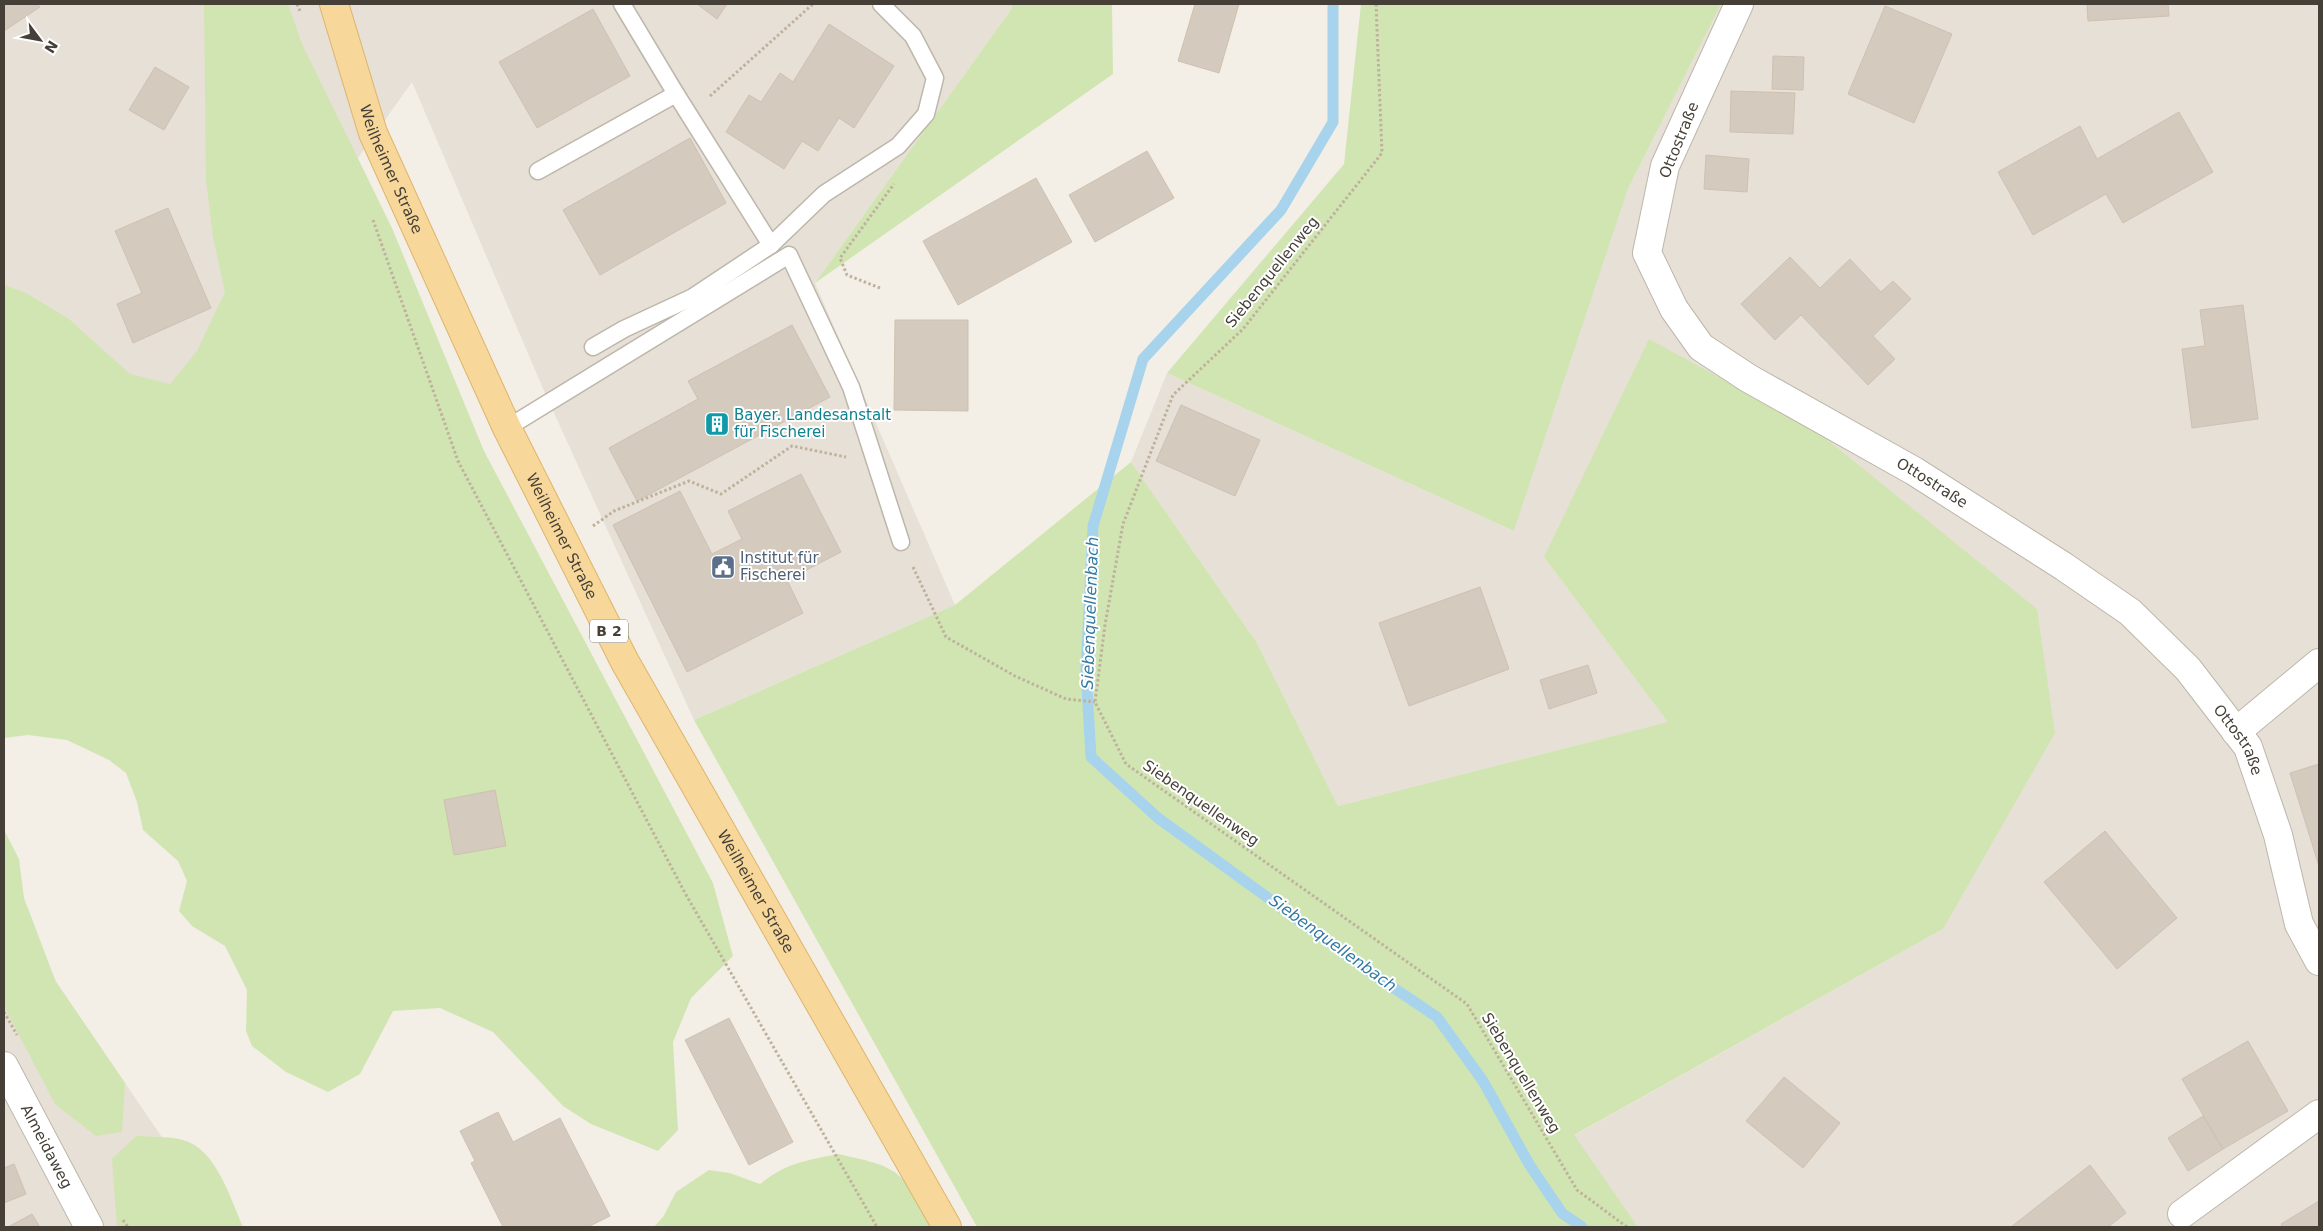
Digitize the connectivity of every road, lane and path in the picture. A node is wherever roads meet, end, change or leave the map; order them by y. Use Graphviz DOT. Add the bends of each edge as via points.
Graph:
graph roads {
  1 [pos="297,4"];
  2 [pos="334,4"];
  3 [pos="622,4"];
  4 [pos="812,4"];
  5 [pos="881,4"];
  6 [pos="1376,4"];
  7 [pos="1739,4"];
  8 [pos="300,13"];
  9 [pos="676,94"];
  10 [pos="689,115"];
  11 [pos="538,171"];
  12 [pos="896,180"];
  13 [pos="373,218"];
  14 [pos="771,245"];
  15 [pos="880,288"];
  16 [pos="593,347"];
  17 [pos="507,428"];
  18 [pos="876,464"];
  19 [pos="586,530"];
  20 [pos="901,542"];
  21 [pos="2319,662"];
  22 [pos="1095,702"];
  23 [pos="2236,732"];
  24 [pos="2319,961"];
  25 [pos="4,1066"];
  26 [pos="2319,1114"];
  27 [pos="2182,1214"];
  28 [pos="89,1227"];
  29 [pos="878,1227"];
  30 [pos="947,1227"];
  31 [pos="1627,1227"];
  1 -- 8 [label="path"];
  2 -- 17 [label="main road, Weilheimer Straße / B 2" via="373,133"];
  3 -- 9 [label="lane"];
  4 -- 10 [label="path"];
  5 -- 14 [label="lane" via="913,36 935,78 926,114 898,146 824,194"];
  6 -- 22 [label="path, Siebenquellenweg" via="1382,153 1243,329 1173,395 1123,524"];
  7 -- 23 [label="street, Ottostraße" via="1665,166 1647,253 1674,309 1701,347 1756,382 1914,471 2130,612 2188,669"];
  9 -- 10 [label="lane"];
  9 -- 11 [label="lane"];
  10 -- 14 [label="lane"];
  12 -- 15 [label="path" via="840,258 847,275"];
  13 -- 29 [label="path" via="458,461 684,893"];
  14 -- 16 [label="lane" via="693,297 624,328"];
  17 -- 18 [label="lane" via="789,255 851,387"];
  17 -- 30 [label="main road, Weilheimer Straße / B 2" via="625,662"];
  18 -- 19 [label="path" via="792,446 721,494 689,481 614,511"];
  18 -- 20 [label="lane"];
  20 -- 22 [label="path" via="946,637 1015,676 1066,699"];
  21 -- 23 [label="street"];
  22 -- 31 [label="path, Siebenquellenweg" via="1126,764 1467,1004 1577,1190"];
  23 -- 24 [label="street, Ottostraße" via="2248,747 2278,835 2299,924"];
  25 -- 28 [label="street, Almeidaweg"];
  26 -- 27 [label="street"];
}
